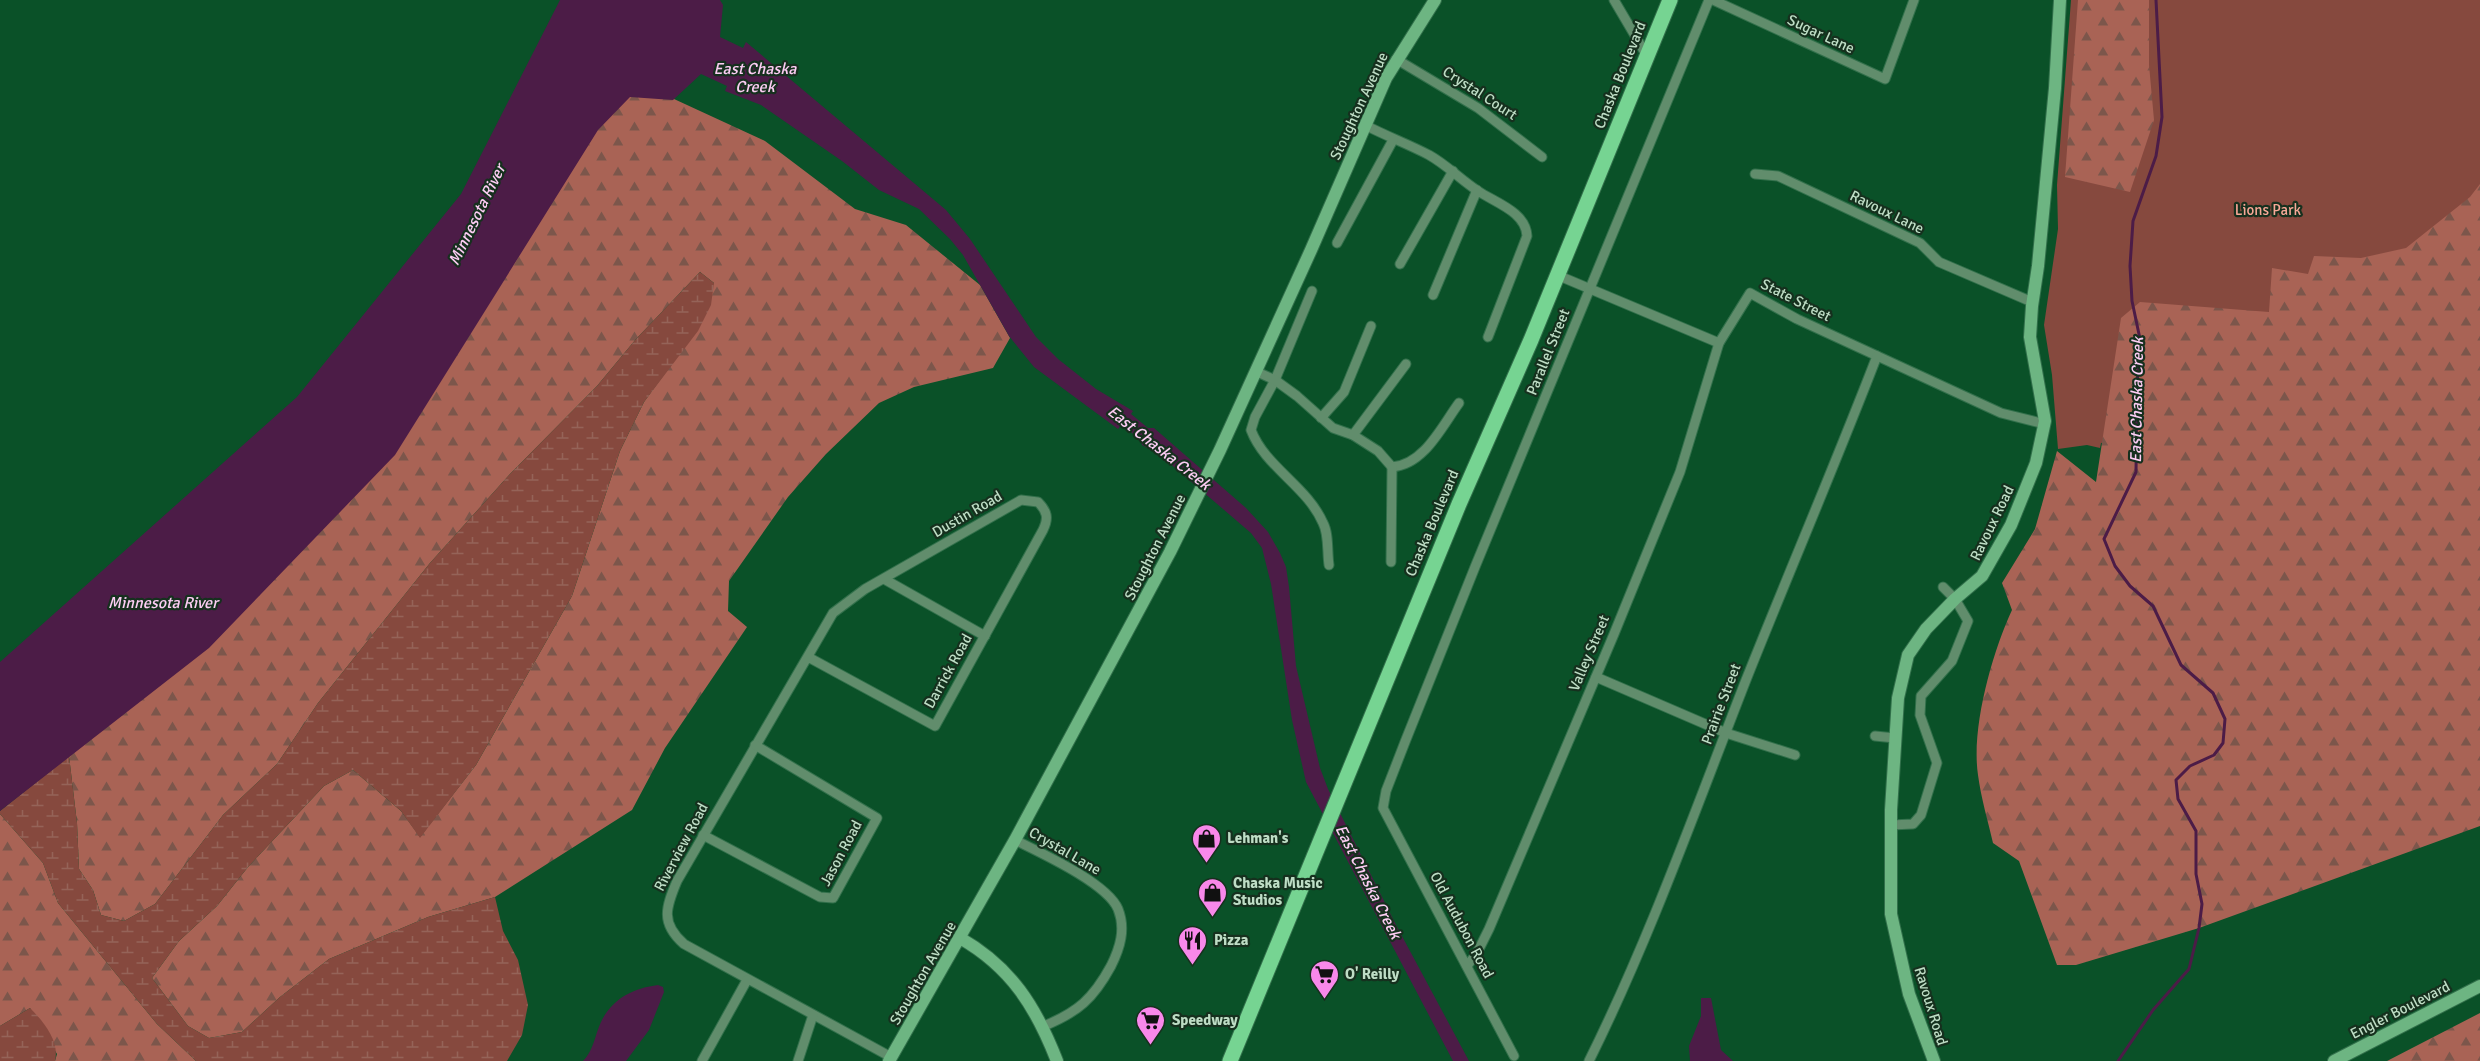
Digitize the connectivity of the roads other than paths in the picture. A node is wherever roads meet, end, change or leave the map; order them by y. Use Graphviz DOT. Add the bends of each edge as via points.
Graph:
graph roads {
  1 [pos="1435,0"];
  2 [pos="1614,0"];
  3 [pos="1670,0"];
  4 [pos="1711,0"];
  5 [pos="1914,0"];
  6 [pos="2060,0"];
  7 [pos="1647,56"];
  8 [pos="1396,59"];
  9 [pos="1365,125"];
  10 [pos="1393,140"];
  11 [pos="1542,157"];
  12 [pos="1453,171"];
  13 [pos="1755,174"];
  14 [pos="1477,190"];
  15 [pos="1337,243"];
  16 [pos="1400,264"];
  17 [pos="1557,275"];
  18 [pos="1590,288"];
  19 [pos="1312,291"];
  20 [pos="1433,295"];
  21 [pos="2032,302"];
  22 [pos="1371,326"];
  23 [pos="1488,337"];
  24 [pos="1719,343"];
  25 [pos="1877,356"];
  26 [pos="1406,364"];
  27 [pos="1255,371"];
  28 [pos="1275,380"];
  29 [pos="1460,403"];
  30 [pos="1321,418"];
  31 [pos="2044,424"];
  32 [pos="1353,435"];
  33 [pos="1392,467"];
  34 [pos="1391,562"];
  35 [pos="1329,565"];
  36 [pos="884,579"];
  37 [pos="1942,587"];
  38 [pos="1955,598"];
  39 [pos="985,636"];
  40 [pos="808,657"];
  41 [pos="1596,677"];
  42 [pos="1726,733"];
  43 [pos="1875,736"];
  44 [pos="1896,738"];
  45 [pos="755,745"];
  46 [pos="1795,755"];
  47 [pos="1383,808"];
  48 [pos="1891,825"];
  49 [pos="703,835"];
  50 [pos="1015,840"];
  51 [pos="960,938"];
  52 [pos="1467,966"];
  53 [pos="747,980"];
  54 [pos="2480,986"];
  55 [pos="813,1015"];
  56 [pos="1044,1026"];
  57 [pos="1514,1056"];
  58 [pos="890,1059"];
  59 [pos="702,1061"];
  60 [pos="798,1061"];
  61 [pos="1057,1061"];
  62 [pos="1230,1061"];
  63 [pos="1589,1061"];
  64 [pos="1934,1061"];
  65 [pos="2334,1061"];
  1 -- 8 [label="street, Stoughton Avenue"];
  2 -- 7 [label="street"];
  3 -- 7 [label="main road, Chaska Boulevard"];
  4 -- 5 [label="street, Sugar Lane" via="1885,79"];
  4 -- 18 [label="street, Parallel Street"];
  6 -- 21 [label="street, Ravoux Road" via="2055,88"];
  7 -- 17 [label="main road, Chaska Boulevard"];
  8 -- 9 [label="street, Stoughton Avenue"];
  8 -- 11 [label="street, Crystal Court" via="1478,108"];
  9 -- 10 [label="street"];
  9 -- 27 [label="street, Stoughton Avenue"];
  10 -- 12 [label="street"];
  10 -- 15 [label="street"];
  12 -- 14 [label="street"];
  12 -- 16 [label="street"];
  13 -- 21 [label="street, Ravoux Lane" via="1778,176 1920,243 1939,262"];
  14 -- 20 [label="street"];
  14 -- 23 [label="street" via="1527,225 1527,236"];
  17 -- 18 [label="street"];
  17 -- 62 [label="main road, Chaska Boulevard"];
  18 -- 24 [label="street"];
  18 -- 47 [label="street, Parallel Street" via="1386,791"];
  19 -- 28 [label="street"];
  21 -- 31 [label="street, Ravoux Road" via="2030,337"];
  22 -- 30 [label="street" via="1344,392"];
  24 -- 25 [label="street, State Street" via="1750,293"];
  24 -- 41 [label="street, Valley Street" via="1680,472"];
  25 -- 31 [label="street, State Street" via="2001,413"];
  25 -- 42 [label="street, Prairie Street"];
  26 -- 32 [label="street"];
  27 -- 28 [label="street"];
  27 -- 50 [label="street, Stoughton Avenue" via="1191,511"];
  28 -- 30 [label="street"];
  28 -- 35 [label="street" via="1251,430 1264,453 1306,497 1325,525"];
  29 -- 33 [label="street" via="1412,461"];
  30 -- 32 [label="street" via="1333,428"];
  31 -- 38 [label="street, Ravoux Road" via="2036,463 2011,525 1982,576"];
  32 -- 33 [label="street" via="1378,451"];
  33 -- 34 [label="street"];
  36 -- 39 [label="street, Darrick Road"];
  36 -- 39 [label="street, Dustin Road" via="1021,500 1038,502 1045,509 1047,520"];
  36 -- 40 [label="street, Riverview Road" via="833,613"];
  37 -- 38 [label="street"];
  38 -- 44 [label="street, Ravoux Road" via="1908,655 1898,698"];
  38 -- 48 [label="street" via="1968,621 1952,661 1921,696 1920,715 1937,763 1932,783 1921,815 1913,824"];
  39 -- 40 [label="street, Darrick Road" via="935,726"];
  40 -- 45 [label="street, Riverview Road"];
  41 -- 42 [label="street"];
  41 -- 52 [label="street, Valley Street" via="1489,929"];
  42 -- 46 [label="street"];
  42 -- 63 [label="street, Prairie Street" via="1616,1007"];
  43 -- 44 [label="street"];
  44 -- 48 [label="street, Ravoux Road"];
  45 -- 49 [label="street, Riverview Road"];
  45 -- 49 [label="street, Jason Road" via="877,818 834,898 820,897"];
  47 -- 52 [label="street, Old Audubon Road"];
  48 -- 64 [label="street, Ravoux Road" via="1891,914 1908,994"];
  49 -- 53 [label="street, Riverview Road" via="668,901 667,921 675,937 684,944"];
  50 -- 51 [label="street, Stoughton Avenue"];
  50 -- 56 [label="street, Crystal Lane" via="1073,871 1107,895 1118,908 1122,927 1120,947 1095,993 1082,1007"];
  51 -- 56 [label="street" via="1006,971"];
  51 -- 58 [label="street, Stoughton Avenue"];
  52 -- 57 [label="street, Old Audubon Road"];
  53 -- 55 [label="street, Riverview Road"];
  53 -- 59 [label="street"];
  54 -- 65 [label="street, Engler Boulevard"];
  55 -- 58 [label="street, Riverview Road"];
  55 -- 60 [label="street"];
  56 -- 61 [label="street"];
}
